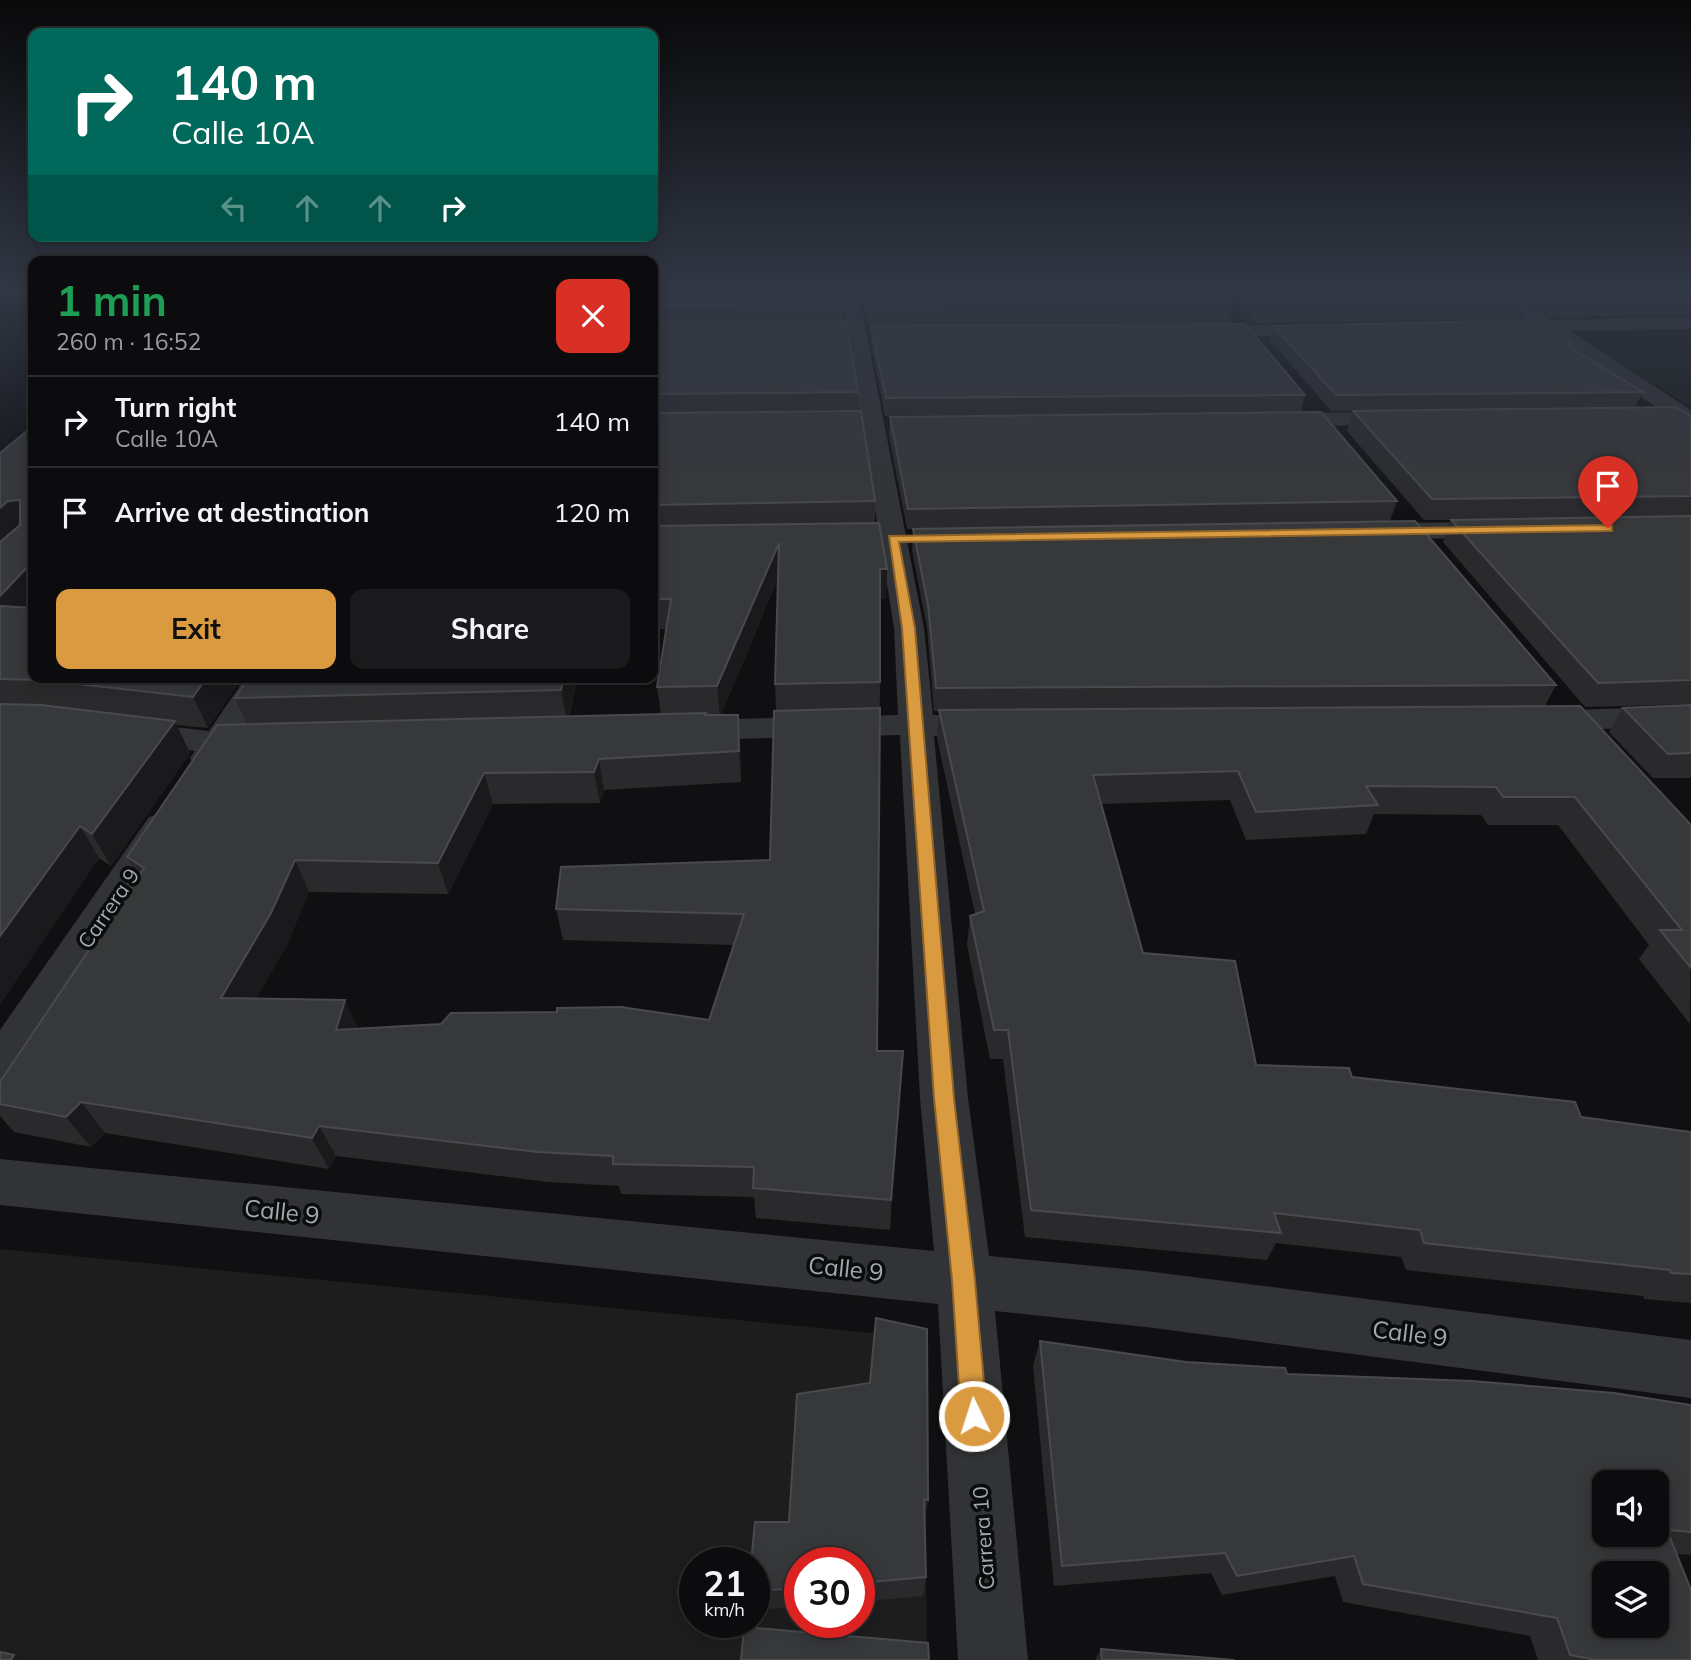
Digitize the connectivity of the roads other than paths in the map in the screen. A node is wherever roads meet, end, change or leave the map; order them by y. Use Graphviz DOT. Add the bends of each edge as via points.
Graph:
graph roads {
  1 [pos="864,367"];
  2 [pos="1610,367"];
  3 [pos="1314,410"];
  4 [pos="1643,417"];
  5 [pos="1420,419"];
  6 [pos="1688,419"];
  7 [pos="1254,421"];
  8 [pos="1339,440"];
  9 [pos="1407,521"];
  10 [pos="1526,529"];
  11 [pos="1347,532"];
  12 [pos="1433,552"];
  13 [pos="258,683"];
  14 [pos="1567,710"];
  15 [pos="1691,716"];
  16 [pos="1507,721"];
  17 [pos="1025,725"];
  18 [pos="915,726"];
  19 [pos="99,729"];
  20 [pos="660,731"];
  21 [pos="287,741"];
  22 [pos="218,743"];
  23 [pos="1602,750"];
  24 [pos="0,1068"];
  25 [pos="0,1182"];
  26 [pos="964,1280"];
  27 [pos="1691,1369"];
  28 [pos="993,1660"];
  1 -- 18 [label="street, Carrera 10" via="909,628"];
  2 -- 6 [label="street"];
  3 -- 5 [label="street"];
  3 -- 7 [label="street"];
  3 -- 8 [label="street"];
  4 -- 6 [label="street"];
  9 -- 10 [label="street"];
  9 -- 11 [label="street"];
  9 -- 12 [label="street"];
  13 -- 22 [label="street, Carrera 9"];
  14 -- 15 [label="street"];
  14 -- 16 [label="street"];
  14 -- 23 [label="street"];
  17 -- 18 [label="street"];
  18 -- 20 [label="street"];
  18 -- 26 [label="street, Carrera 10" via="943,1085"];
  19 -- 22 [label="street"];
  21 -- 22 [label="street"];
  22 -- 24 [label="street, Carrera 9"];
  25 -- 26 [label="street, Calle 9"];
  26 -- 27 [label="street, Calle 9" via="1146,1298"];
  26 -- 28 [label="street, Carrera 10"];
}
